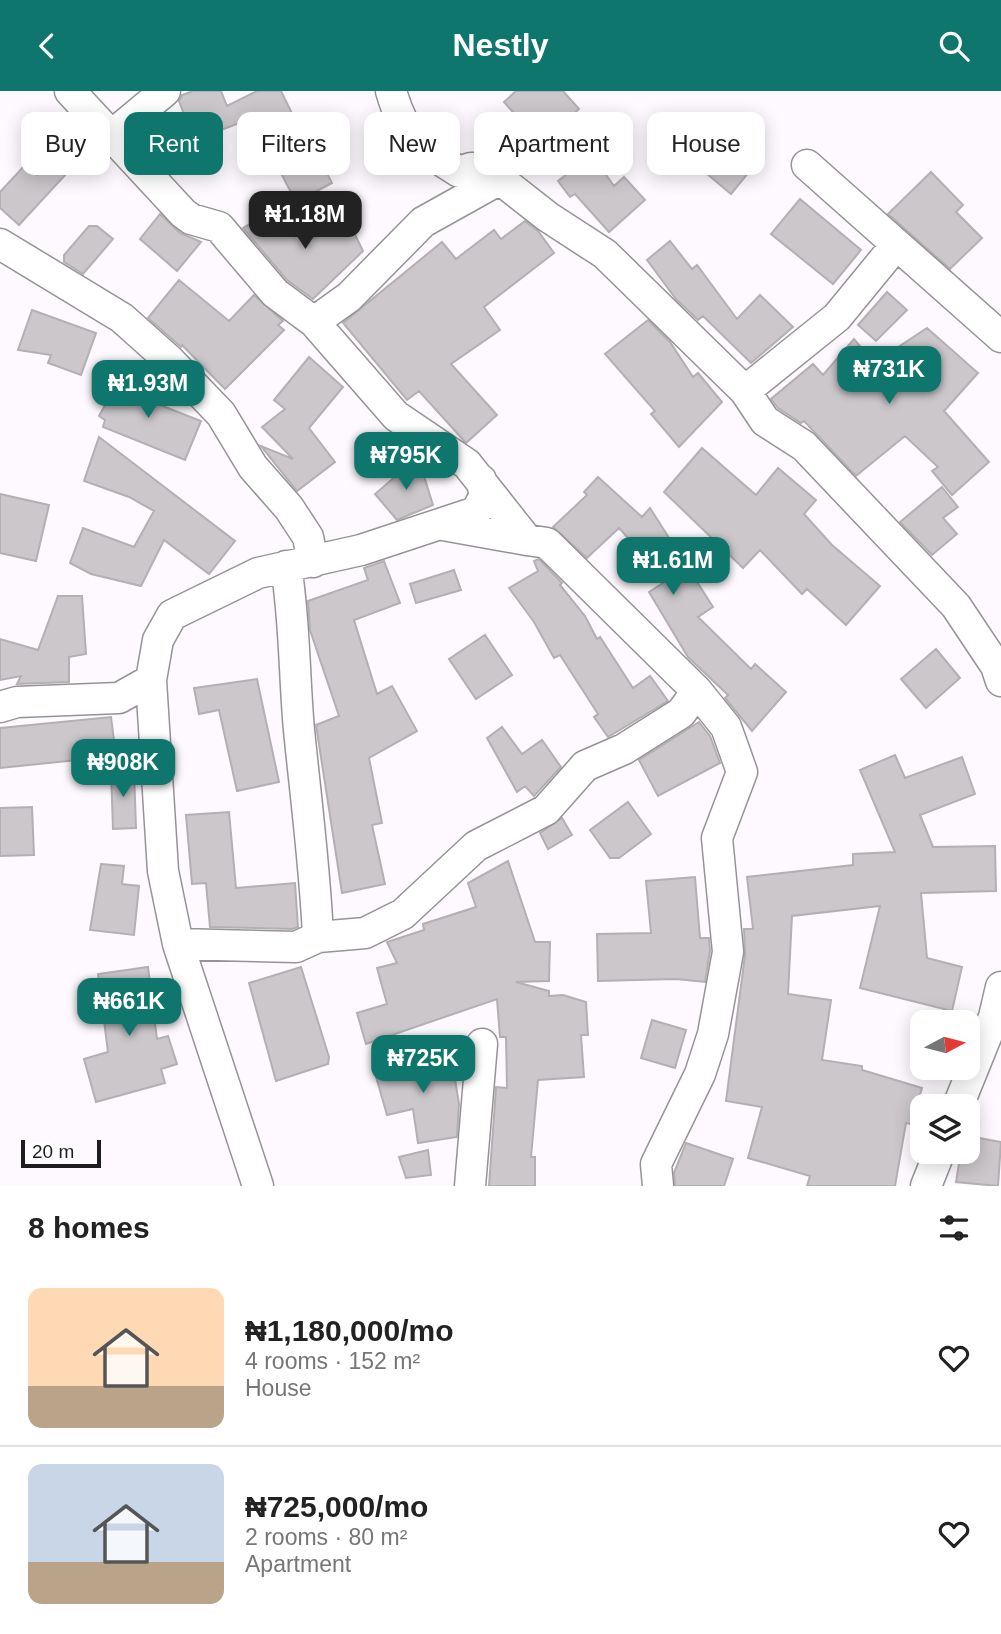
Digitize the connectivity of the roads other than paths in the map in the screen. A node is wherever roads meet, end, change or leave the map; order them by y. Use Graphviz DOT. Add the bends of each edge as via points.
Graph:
graph roads {
  1 [pos="70,91"];
  2 [pos="165,91"];
  3 [pos="391,91"];
  4 [pos="111,136"];
  5 [pos="807,165"];
  6 [pos="502,178"];
  7 [pos="0,244"];
  8 [pos="896,245"];
  9 [pos="314,322"];
  10 [pos="1001,337"];
  11 [pos="745,391"];
  12 [pos="481,480"];
  13 [pos="443,525"];
  14 [pos="527,540"];
  15 [pos="299,564"];
  16 [pos="151,680"];
  17 [pos="1001,681"];
  18 [pos="697,691"];
  19 [pos="0,706"];
  20 [pos="318,937"];
  21 [pos="178,944"];
  22 [pos="1001,987"];
  23 [pos="997,1018"];
  24 [pos="482,1044"];
  25 [pos="963,1094"];
  26 [pos="935,1164"];
  27 [pos="258,1186"];
  28 [pos="470,1186"];
  29 [pos="658,1186"];
  30 [pos="926,1186"];
  1 -- 4 [label="street"];
  2 -- 4 [label="street"];
  3 -- 6 [label="street" via="399,118 417,145 459,172 488,170"];
  4 -- 9 [label="street" via="183,213 219,227 275,293"];
  5 -- 8 [label="street"];
  6 -- 9 [label="street" via="423,222 349,297"];
  6 -- 11 [label="street" via="548,217 605,254"];
  7 -- 15 [label="street" via="122,318 221,415 253,467 308,537"];
  8 -- 10 [label="street"];
  8 -- 11 [label="street" via="837,317"];
  9 -- 12 [label="street" via="396,416 467,464"];
  11 -- 17 [label="street" via="765,421 804,446 956,606"];
  12 -- 13 [label="street" via="485,495 475,512"];
  12 -- 14 [label="street"];
  13 -- 14 [label="street"];
  13 -- 15 [label="street"];
  14 -- 18 [label="street" via="547,543"];
  15 -- 16 [label="street" via="258,573 172,615 158,640"];
  15 -- 20 [label="street" via="293,607 299,729 315,858"];
  16 -- 19 [label="street" via="119,698"];
  16 -- 21 [label="street" via="163,871"];
  18 -- 20 [label="street" via="681,713 624,749 585,766 546,810 477,846 404,914 365,933"];
  18 -- 29 [label="street" via="726,727 742,772 717,838 728,952 713,1034 700,1074 656,1164"];
  20 -- 21 [label="street" via="296,947"];
  21 -- 27 [label="street"];
  22 -- 23 [label="street"];
  23 -- 25 [label="street"];
  24 -- 28 [label="street"];
  26 -- 30 [label="street"];
}
